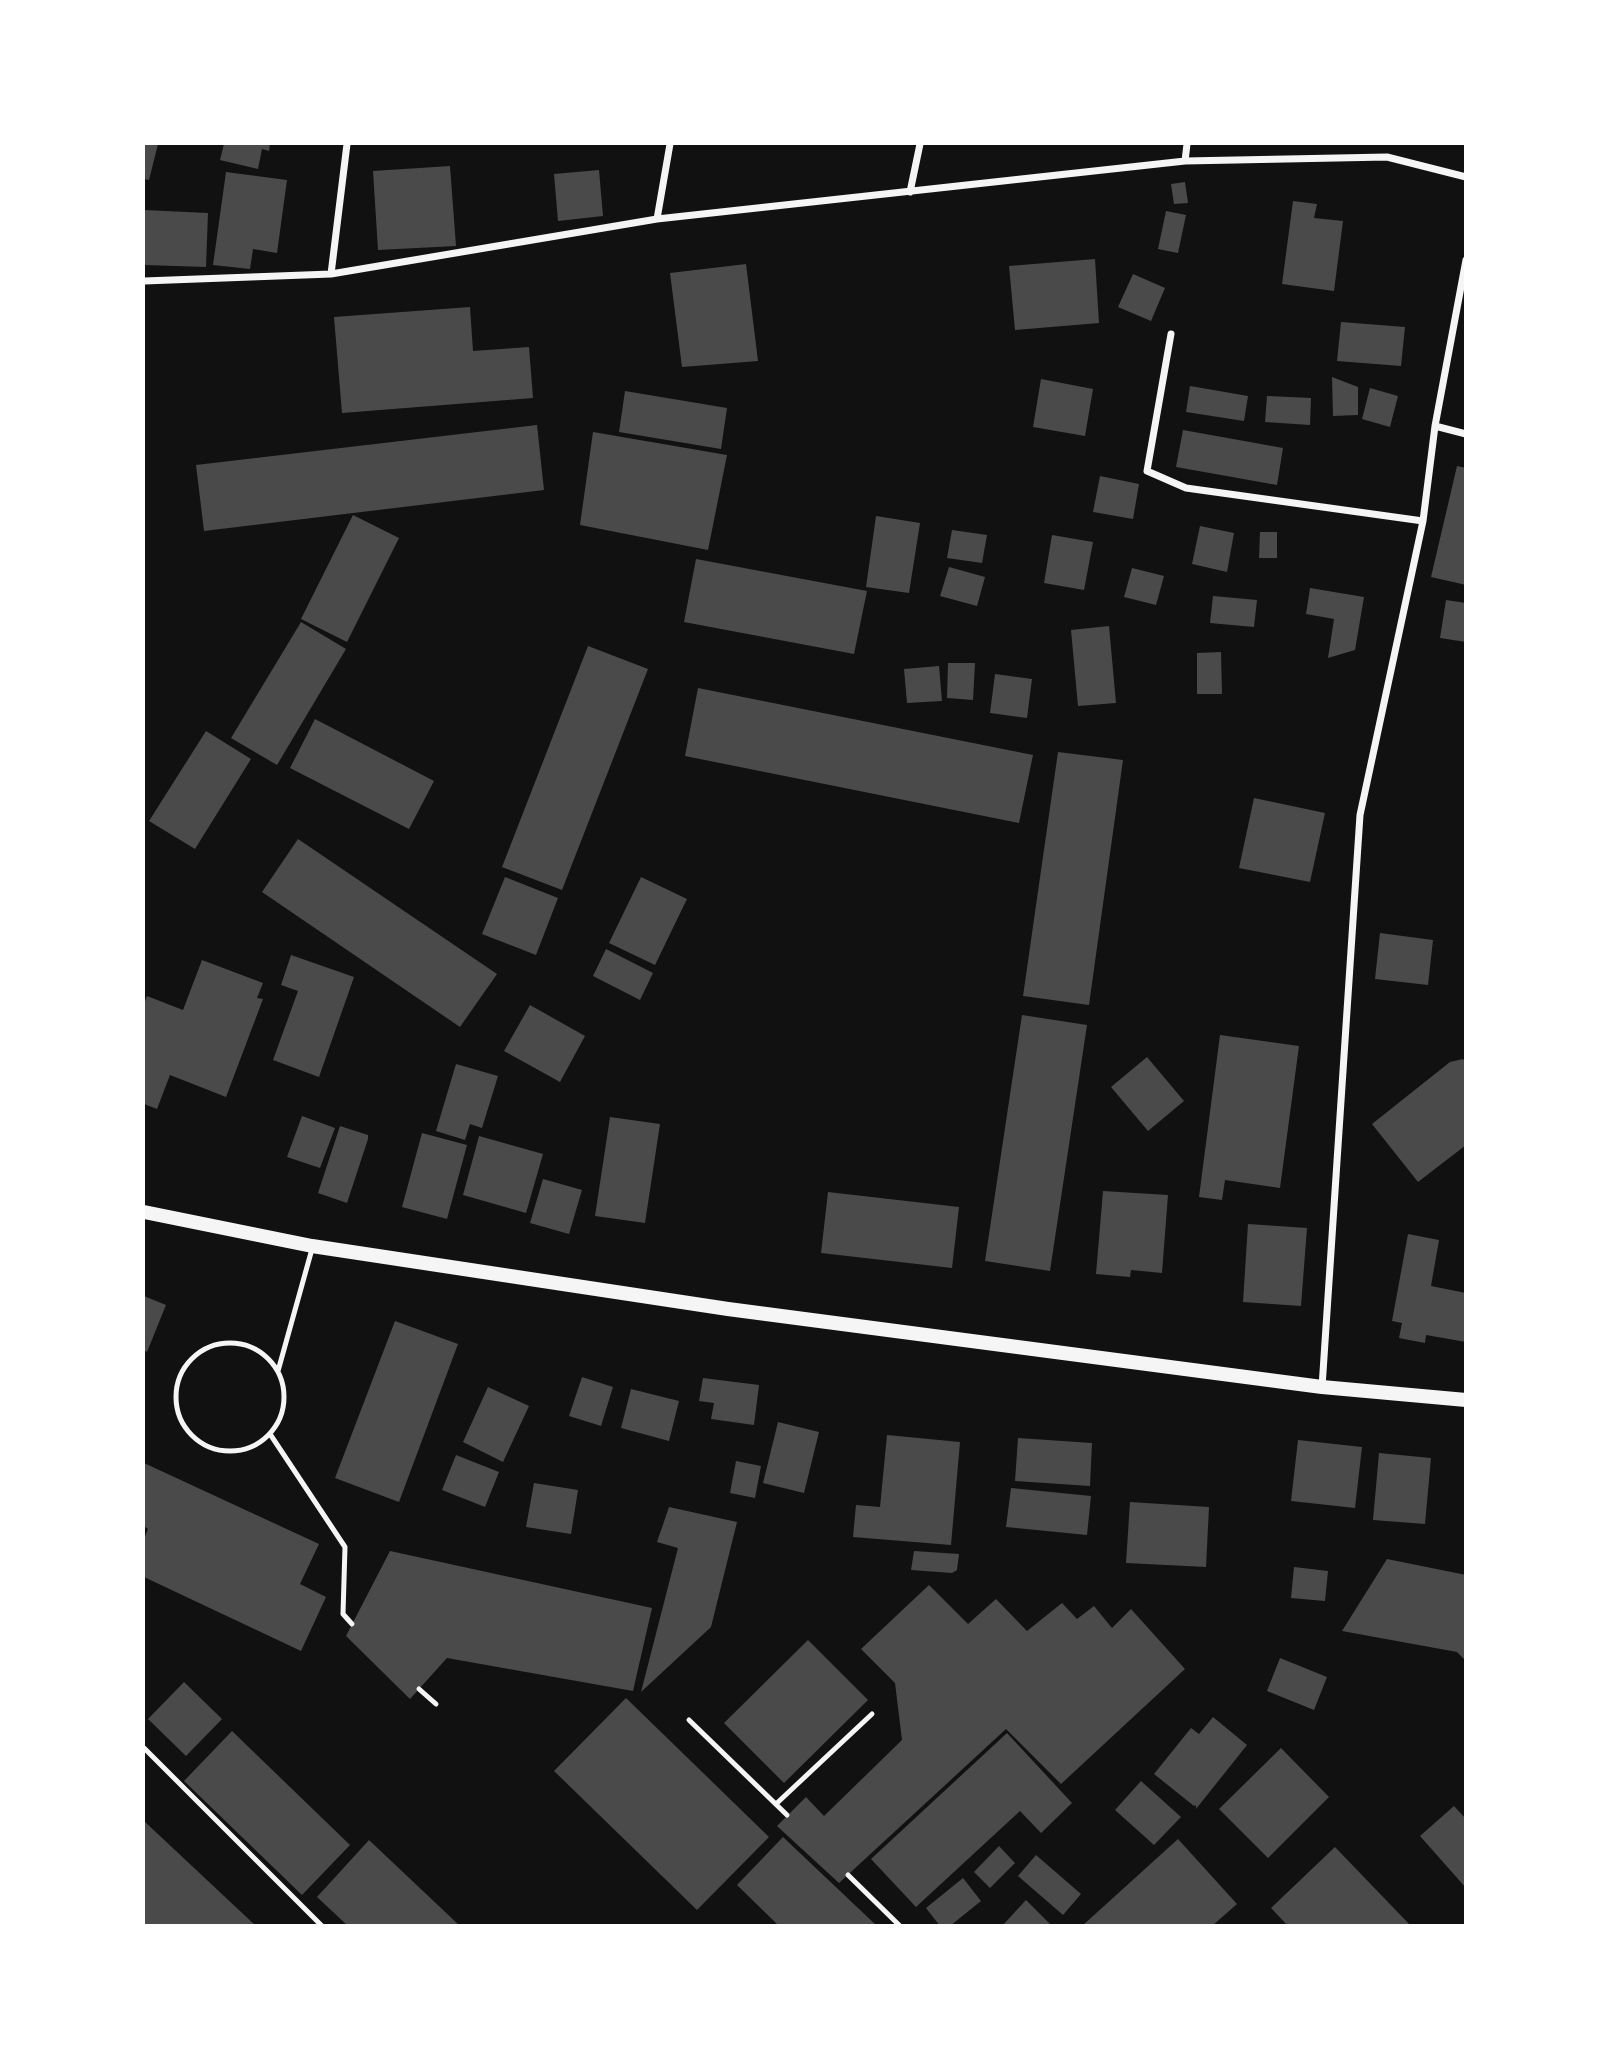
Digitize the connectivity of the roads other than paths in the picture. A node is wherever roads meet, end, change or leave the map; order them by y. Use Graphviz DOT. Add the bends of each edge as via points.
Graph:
graph roads {
  1 [pos="347,144"];
  2 [pos="670,144"];
  3 [pos="920,144"];
  4 [pos="1187,144"];
  5 [pos="1185,161"];
  6 [pos="1465,177"];
  7 [pos="910,192"];
  8 [pos="656,219"];
  9 [pos="1465,260"];
  10 [pos="331,274"];
  11 [pos="144,281"];
  12 [pos="1171,334"];
  13 [pos="1435,426"];
  14 [pos="1465,434"];
  15 [pos="1423,521"];
  16 [pos="144,1212"];
  17 [pos="312,1245"];
  18 [pos="278,1371"];
  19 [pos="1322,1387"];
  20 [pos="1465,1400"];
  21 [pos="270,1434"];
  22 [pos="352,1624"];
  23 [pos="419,1689"];
  24 [pos="436,1704"];
  25 [pos="872,1714"];
  26 [pos="689,1720"];
  27 [pos="144,1748"];
  28 [pos="776,1804"];
  29 [pos="787,1815"];
  30 [pos="848,1874"];
  31 [pos="322,1926"];
  32 [pos="900,1926"];
  1 -- 10 [label="street"];
  2 -- 8 [label="street"];
  3 -- 7 [label="street"];
  4 -- 5 [label="street"];
  5 -- 6 [label="street" via="1387,157"];
  5 -- 7 [label="street"];
  7 -- 8 [label="street"];
  8 -- 10 [label="street"];
  9 -- 13 [label="street"];
  10 -- 11 [label="street"];
  12 -- 15 [label="street" via="1147,471 1186,488"];
  13 -- 14 [label="street"];
  13 -- 15 [label="street"];
  15 -- 19 [label="street" via="1360,815"];
  16 -- 17 [label="main road"];
  17 -- 18 [label="lane"];
  17 -- 19 [label="main road" via="728,1309"];
  18 -- 21 [label="lane" via="284,1404"];
  18 -- 21 [label="lane" via="253,1348 219,1344 190,1360 176,1390 182,1422 206,1446 239,1450"];
  19 -- 20 [label="main road"];
  21 -- 22 [label="lane" via="345,1547 343,1614"];
  23 -- 24 [label="lane"];
  25 -- 28 [label="lane"];
  26 -- 28 [label="lane"];
  27 -- 31 [label="lane"];
  28 -- 29 [label="lane"];
  30 -- 32 [label="lane"];
}
